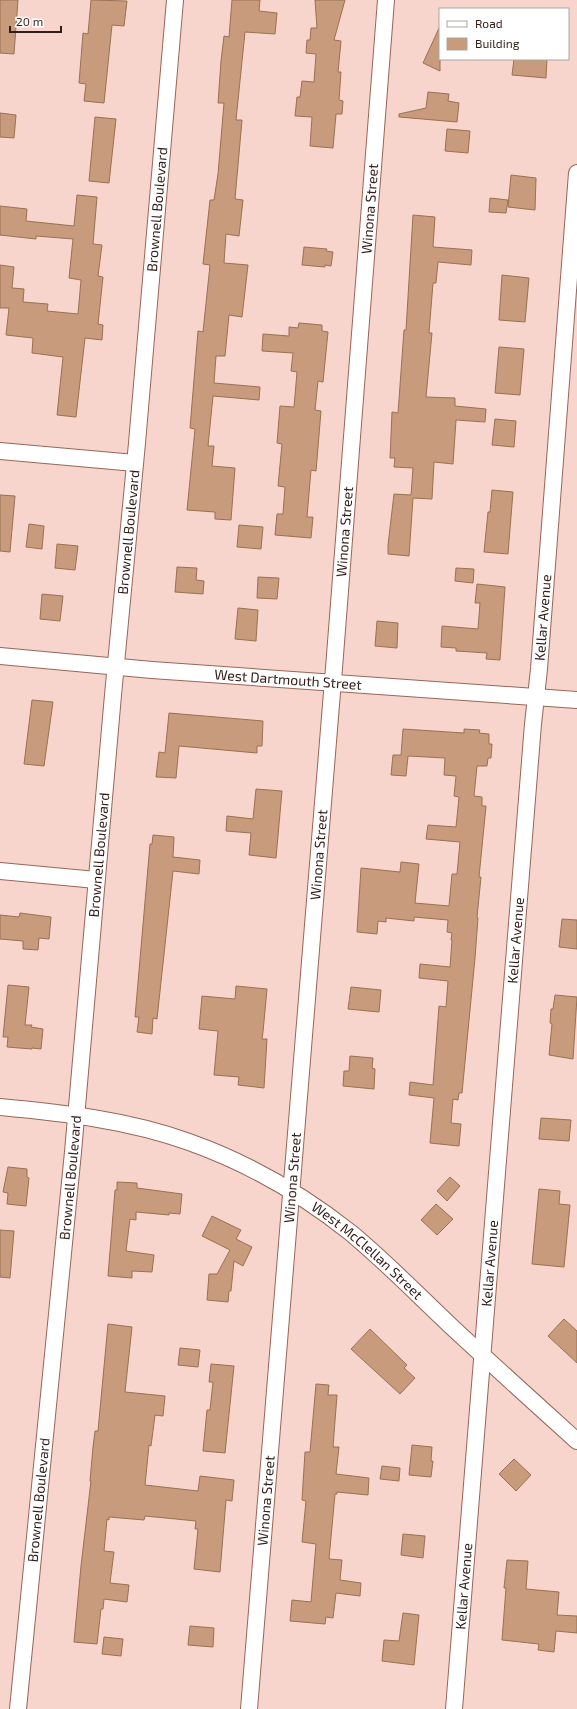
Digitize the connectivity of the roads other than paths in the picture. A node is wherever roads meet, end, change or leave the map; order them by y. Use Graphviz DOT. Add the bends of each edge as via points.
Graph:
graph roads {
  1 [pos="175,0"];
  2 [pos="386,0"];
  3 [pos="577,173"];
  4 [pos="0,451"];
  5 [pos="135,463"];
  6 [pos="0,656"];
  7 [pos="116,667"];
  8 [pos="333,683"];
  9 [pos="536,697"];
  10 [pos="577,700"];
  11 [pos="0,871"];
  12 [pos="96,880"];
  13 [pos="0,1107"];
  14 [pos="76,1114"];
  15 [pos="291,1190"];
  16 [pos="483,1355"];
  17 [pos="577,1441"];
  18 [pos="18,1709"];
  19 [pos="249,1709"];
  20 [pos="454,1709"];
  1 -- 5 [label="street, Brownell Boulevard"];
  2 -- 8 [label="street, Winona Street"];
  3 -- 9 [label="street, Kellar Avenue"];
  4 -- 5 [label="street"];
  5 -- 7 [label="street, Brownell Boulevard"];
  6 -- 7 [label="street, West Dartmouth Street"];
  7 -- 8 [label="street, West Dartmouth Street"];
  7 -- 12 [label="street, Brownell Boulevard"];
  8 -- 9 [label="street, West Dartmouth Street"];
  8 -- 15 [label="street, Winona Street"];
  9 -- 10 [label="street, West Dartmouth Street"];
  9 -- 16 [label="street, Kellar Avenue"];
  11 -- 12 [label="street"];
  12 -- 14 [label="street, Brownell Boulevard"];
  13 -- 14 [label="street, West McClellan Street"];
  14 -- 15 [label="street, West McClellan Street" via="149,1129 189,1142 236,1161"];
  14 -- 18 [label="street, Brownell Boulevard"];
  15 -- 16 [label="street, West McClellan Street" via="367,1247"];
  15 -- 19 [label="street, Winona Street"];
  16 -- 17 [label="street, West McClellan Street"];
  16 -- 20 [label="street, Kellar Avenue"];
}
